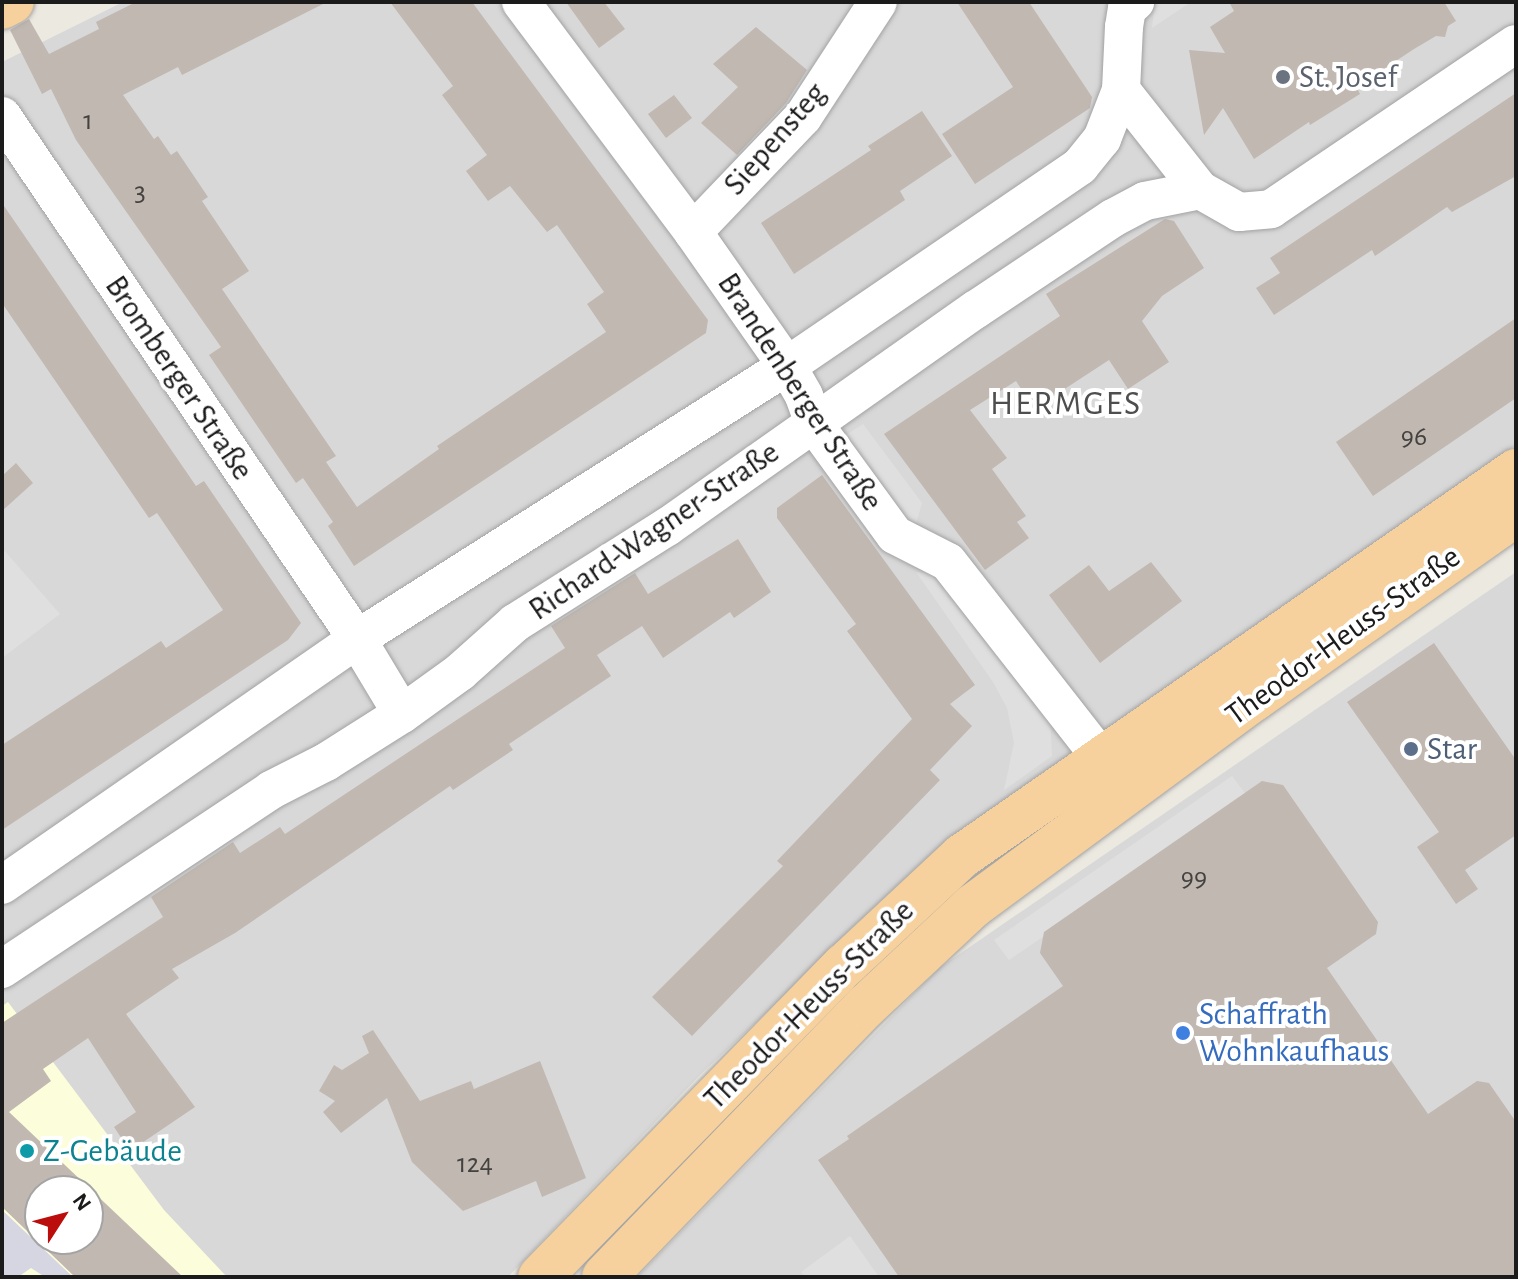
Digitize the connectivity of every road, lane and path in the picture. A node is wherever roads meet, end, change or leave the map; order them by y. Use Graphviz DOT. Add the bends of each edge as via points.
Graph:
graph roads {
  1 [pos="12,2"];
  2 [pos="521,2"];
  3 [pos="878,2"];
  4 [pos="1135,2"];
  5 [pos="2,7"];
  6 [pos="1516,44"];
  7 [pos="1121,90"];
  8 [pos="2,116"];
  9 [pos="1200,190"];
  10 [pos="693,232"];
  11 [pos="787,366"];
  12 [pos="814,424"];
  13 [pos="1516,471"];
  14 [pos="1516,514"];
  15 [pos="357,639"];
  16 [pos="402,714"];
  17 [pos="1102,759"];
  18 [pos="1054,843"];
  19 [pos="2,885"];
  20 [pos="2,969"];
  21 [pos="540,1277"];
  22 [pos="604,1277"];
  1 -- 5 [label="main road"];
  2 -- 10 [label="street, Brandenberger Straße"];
  3 -- 10 [label="street, Siepensteg" via="803,117"];
  4 -- 7 [label="street, Richard-Wagner-Straße" via="1127,9 1124,27"];
  6 -- 9 [label="street" via="1271,209 1239,212"];
  7 -- 9 [label="street"];
  7 -- 11 [label="street, Richard-Wagner-Straße" via="1102,139 1080,166"];
  8 -- 15 [label="street, Bromberger Straße"];
  9 -- 12 [label="street, Richard-Wagner-Straße" via="1145,201 1113,218"];
  10 -- 11 [label="street, Brandenberger Straße"];
  11 -- 12 [label="street, Brandenberger Straße"];
  11 -- 15 [label="street, Richard-Wagner-Straße"];
  12 -- 16 [label="street, Richard-Wagner-Straße" via="667,527 515,623"];
  12 -- 17 [label="street, Brandenberger Straße" via="895,535 948,562"];
  13 -- 17 [label="main road, Theodor-Heuss-Straße"];
  14 -- 18 [label="main road, Theodor-Heuss-Straße"];
  15 -- 16 [label="street"];
  15 -- 19 [label="street, Richard-Wagner-Straße"];
  16 -- 20 [label="street, Richard-Wagner-Straße" via="271,790"];
  17 -- 18 [label="street, Theodor-Heuss-Straße"];
  17 -- 21 [label="main road, Theodor-Heuss-Straße" via="962,856 845,965"];
  18 -- 22 [label="main road, Theodor-Heuss-Straße" via="973,906 866,1006"];
}
